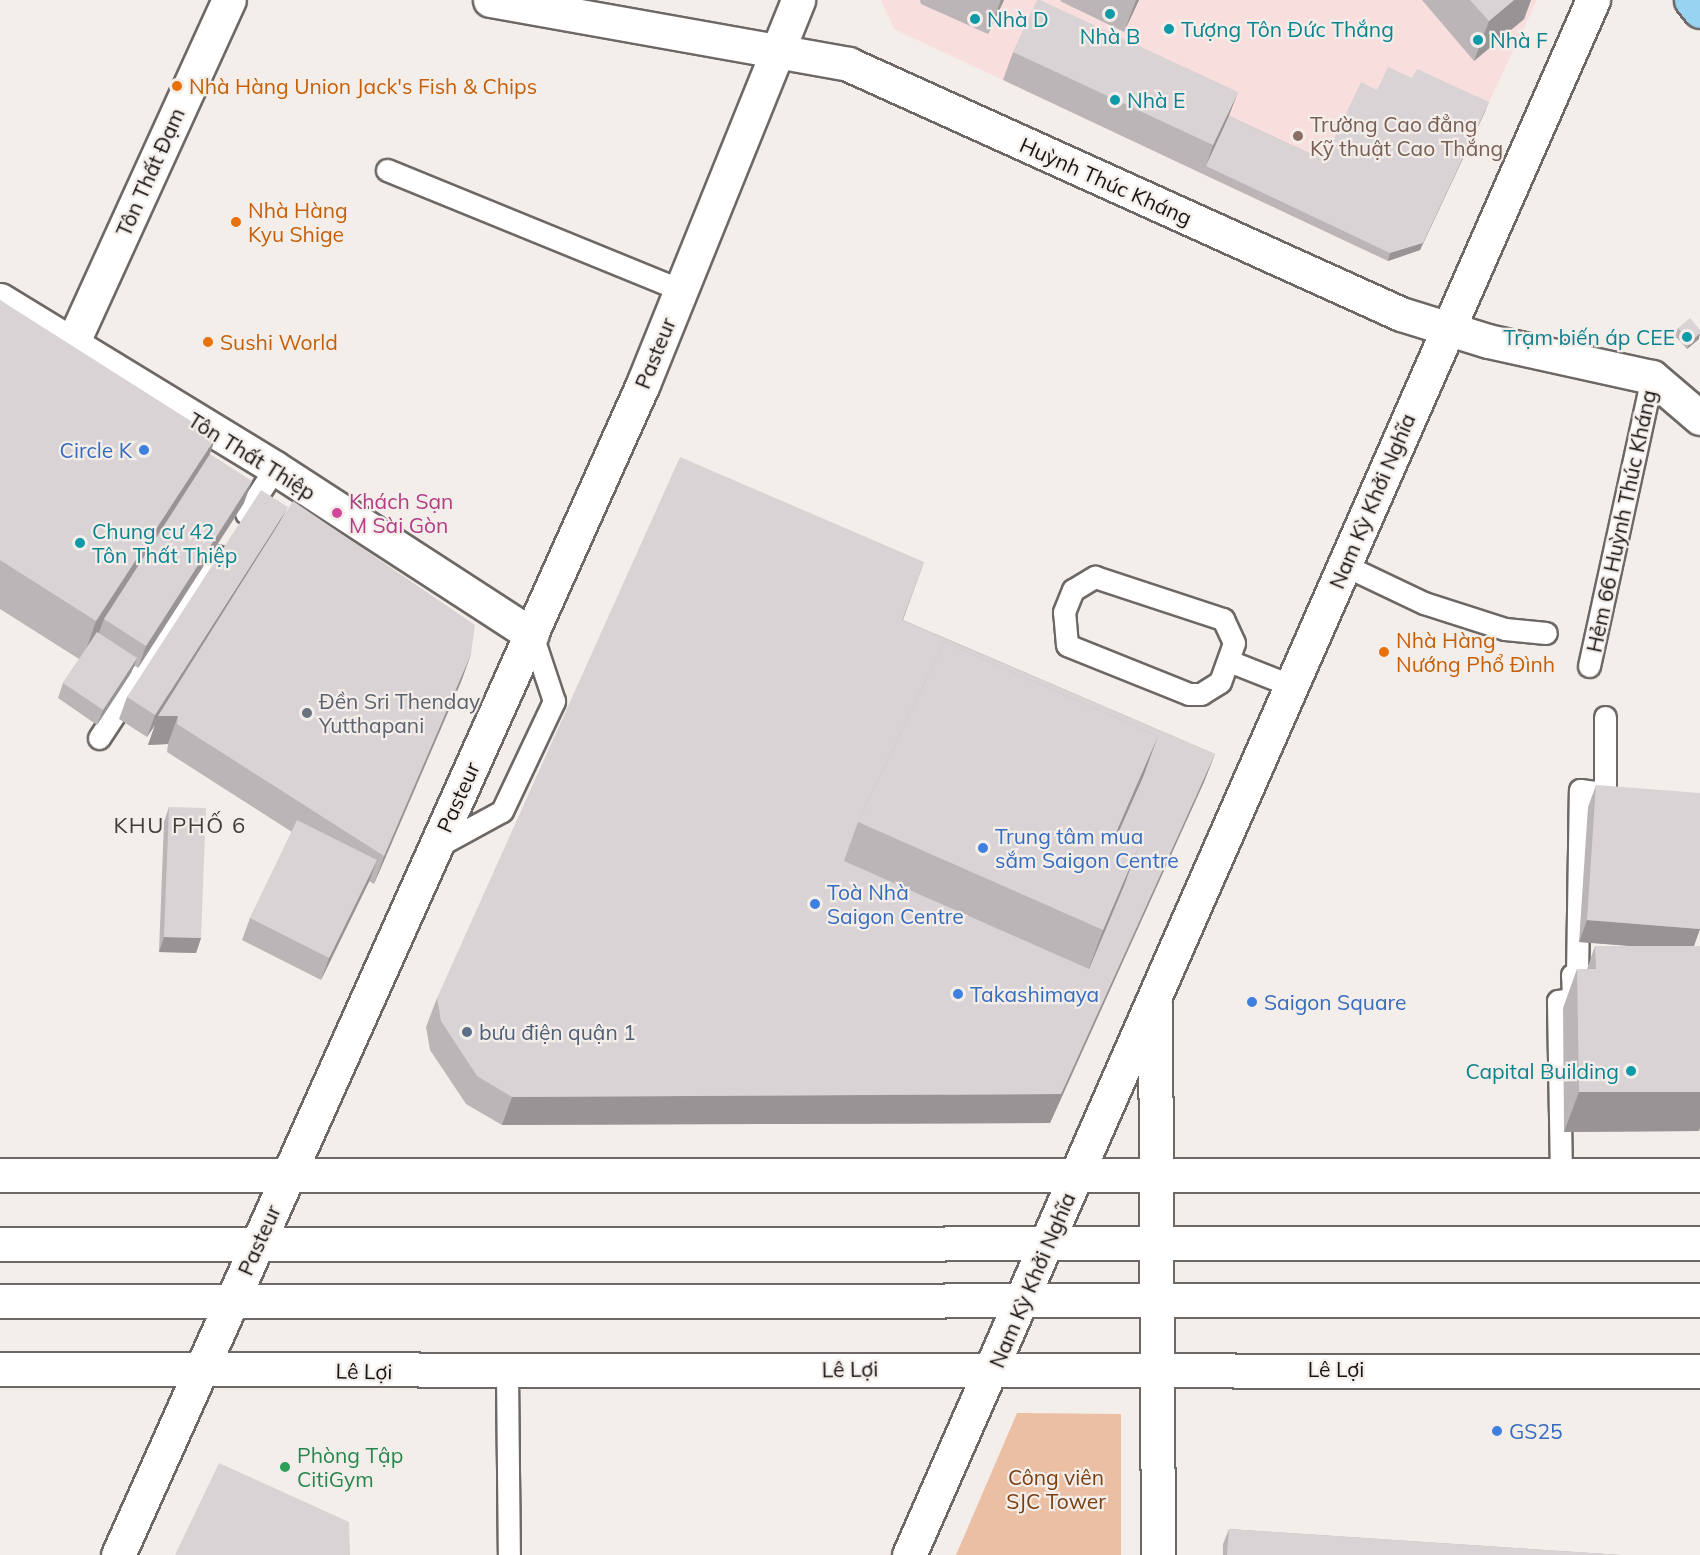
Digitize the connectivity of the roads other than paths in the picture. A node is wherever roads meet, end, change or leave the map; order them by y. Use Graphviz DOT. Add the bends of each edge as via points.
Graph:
graph roads {
  1 [pos="229,0"];
  2 [pos="490,0"];
  3 [pos="798,0"];
  4 [pos="1593,0"];
  5 [pos="1691,0"];
  6 [pos="1700,11"];
  7 [pos="777,48"];
  8 [pos="387,170"];
  9 [pos="681,290"];
  10 [pos="0,300"];
  11 [pos="1446,330"];
  12 [pos="72,344"];
  13 [pos="1652,377"];
  14 [pos="1700,418"];
  15 [pos="275,468"];
  16 [pos="1344,565"];
  17 [pos="1546,633"];
  18 [pos="532,635"];
  19 [pos="1229,661"];
  20 [pos="1590,666"];
  21 [pos="1290,685"];
  22 [pos="1605,717"];
  23 [pos="99,738"];
  24 [pos="436,848"];
  25 [pos="1577,975"];
  26 [pos="1625,975"];
  27 [pos="1155,1004"];
  28 [pos="288,1174"];
  29 [pos="1078,1174"];
  30 [pos="1155,1174"];
  31 [pos="0,1175"];
  32 [pos="1561,1175"];
  33 [pos="1700,1175"];
  34 [pos="1156,1243"];
  35 [pos="1700,1243"];
  36 [pos="0,1244"];
  37 [pos="258,1244"];
  38 [pos="1048,1244"];
  39 [pos="1158,1299"];
  40 [pos="1024,1300"];
  41 [pos="1700,1300"];
  42 [pos="0,1301"];
  43 [pos="232,1302"];
  44 [pos="994,1368"];
  45 [pos="0,1369"];
  46 [pos="201,1369"];
  47 [pos="1158,1369"];
  48 [pos="1700,1371"];
  49 [pos="507,1374"];
  50 [pos="118,1555"];
  51 [pos="509,1555"];
  52 [pos="909,1555"];
  53 [pos="1158,1555"];
  1 -- 12 [label="street, Tôn Thất Ðạm"];
  2 -- 7 [label="street, Huỳnh Thúc Kháng"];
  3 -- 7 [label="street, Pasteur"];
  4 -- 11 [label="street, Nam Kỳ Khởi Nghĩa"];
  5 -- 6 [label="main road"];
  7 -- 9 [label="street, Pasteur"];
  7 -- 11 [label="street, Huỳnh Thúc Kháng" via="848,64"];
  8 -- 9 [label="lane"];
  9 -- 18 [label="street, Pasteur"];
  10 -- 12 [label="street, Tôn Thất Thiệp"];
  11 -- 13 [label="street, Huỳnh Thúc Kháng"];
  11 -- 16 [label="street, Nam Kỳ Khởi Nghĩa"];
  12 -- 15 [label="street, Tôn Thất Thiệp"];
  13 -- 14 [label="street, Huỳnh Thúc Kháng"];
  13 -- 20 [label="lane, Hẻm 66 Huỳnh Thúc Kháng"];
  15 -- 18 [label="street, Tôn Thất Thiệp"];
  15 -- 23 [label="lane"];
  16 -- 17 [label="lane" via="1424,603 1505,629"];
  16 -- 21 [label="street, Nam Kỳ Khởi Nghĩa"];
  18 -- 24 [label="street, Pasteur"];
  18 -- 24 [label="lane" via="554,701 502,811"];
  19 -- 19 [label="lane" via="1212,689 1189,694 1077,654 1066,645 1064,612 1074,590 1095,577 1223,620 1233,632"];
  19 -- 21 [label="lane"];
  21 -- 27 [label="street, Nam Kỳ Khởi Nghĩa"];
  22 -- 25 [label="lane" via="1605,793 1580,790"];
  24 -- 28 [label="street, Pasteur"];
  25 -- 26 [label="lane"];
  25 -- 32 [label="lane" via="1572,975 1573,999 1558,1001"];
  27 -- 29 [label="street, Nam Kỳ Khởi Nghĩa"];
  27 -- 30 [label="street, Nam Kỳ Khởi Nghĩa"];
  28 -- 29 [label="street"];
  28 -- 31 [label="street"];
  28 -- 37 [label="street, Pasteur"];
  29 -- 30 [label="street"];
  29 -- 38 [label="street, Nam Kỳ Khởi Nghĩa"];
  30 -- 32 [label="street"];
  30 -- 34 [label="street, Nam Kỳ Khởi Nghĩa"];
  32 -- 33 [label="street"];
  34 -- 35 [label="street"];
  34 -- 38 [label="street"];
  34 -- 39 [label="street, Nam Kỳ Khởi Nghĩa"];
  36 -- 37 [label="street"];
  37 -- 38 [label="street"];
  37 -- 43 [label="street, Pasteur"];
  38 -- 40 [label="street, Nam Kỳ Khởi Nghĩa"];
  39 -- 40 [label="street"];
  39 -- 41 [label="street"];
  39 -- 47 [label="street, Nam Kỳ Khởi Nghĩa"];
  40 -- 43 [label="street"];
  40 -- 44 [label="street, Nam Kỳ Khởi Nghĩa"];
  42 -- 43 [label="street"];
  43 -- 46 [label="street, Pasteur"];
  44 -- 47 [label="street, Lê Lợi"];
  44 -- 49 [label="street, Lê Lợi"];
  44 -- 52 [label="street, Nam Kỳ Khởi Nghĩa"];
  45 -- 46 [label="street, Lê Lợi"];
  46 -- 49 [label="street, Lê Lợi"];
  46 -- 50 [label="street, Pasteur"];
  47 -- 48 [label="street, Lê Lợi"];
  47 -- 53 [label="street, Nam Kỳ Khởi Nghĩa"];
  49 -- 51 [label="lane"];
}
